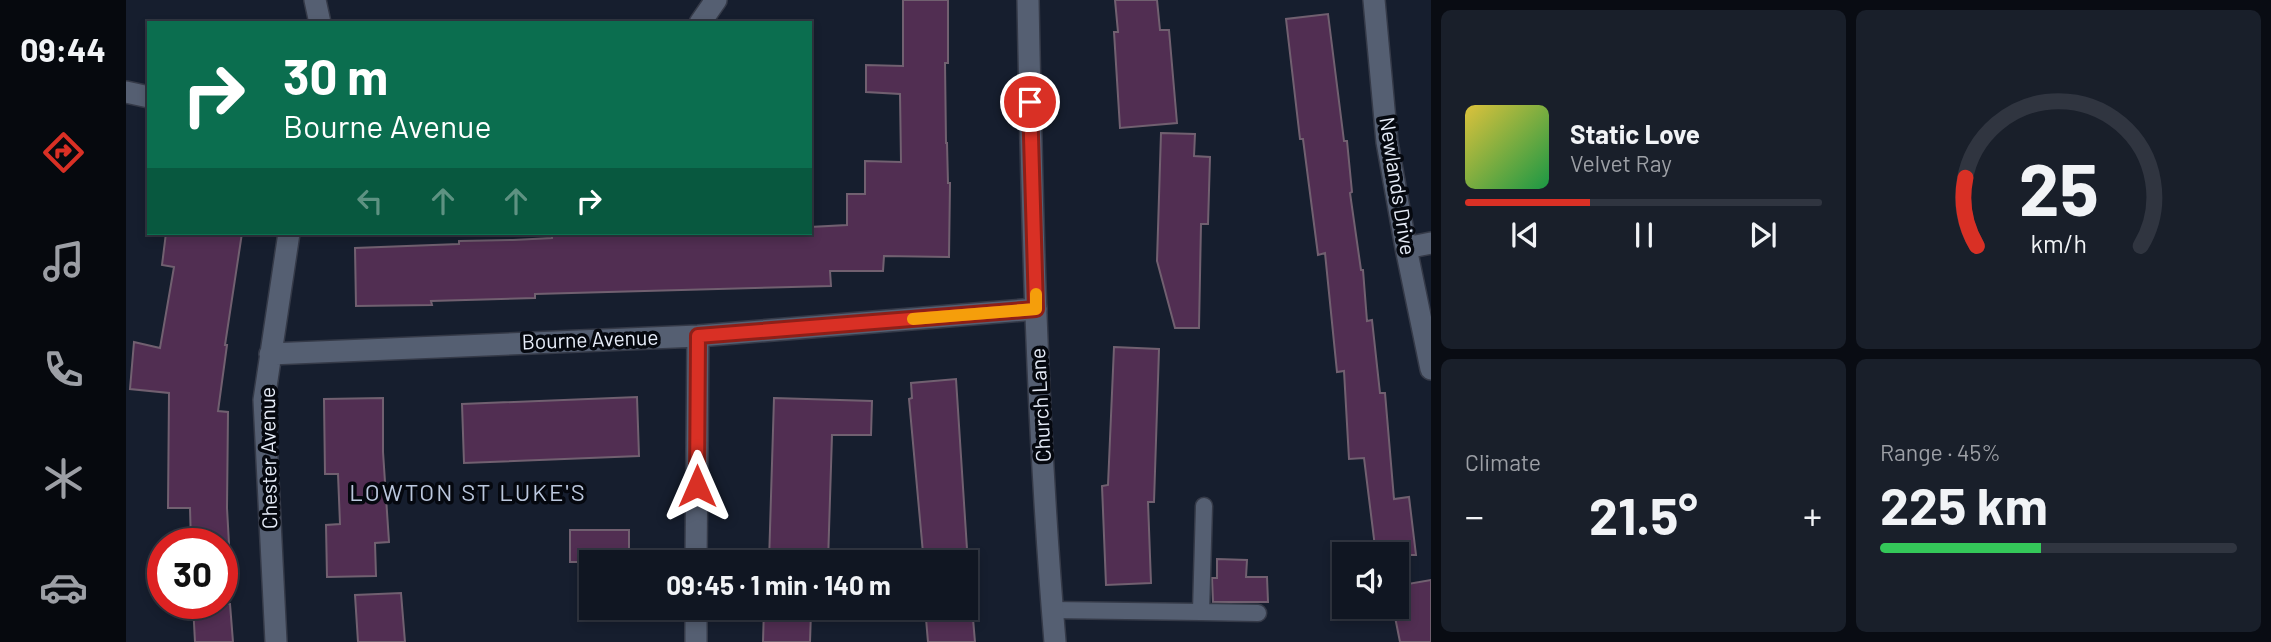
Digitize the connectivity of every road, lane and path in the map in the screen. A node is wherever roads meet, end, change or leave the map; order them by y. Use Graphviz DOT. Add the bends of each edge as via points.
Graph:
graph roads {
  1 [pos="315,0"];
  2 [pos="716,0"];
  3 [pos="1028,0"];
  4 [pos="1374,0"];
  5 [pos="320,21"];
  6 [pos="701,21"];
  7 [pos="126,92"];
  8 [pos="147,97"];
  9 [pos="289,235"];
  10 [pos="1431,243"];
  11 [pos="1406,248"];
  12 [pos="1036,309"];
  13 [pos="698,336"];
  14 [pos="270,354"];
  15 [pos="1431,369"];
  16 [pos="1204,506"];
  17 [pos="696,550"];
  18 [pos="1052,610"];
  19 [pos="1201,612"];
  20 [pos="1258,613"];
  21 [pos="696,620"];
  22 [pos="276,642"];
  23 [pos="696,642"];
  24 [pos="1055,642"];
  1 -- 5 [label="street"];
  2 -- 6 [label="street"];
  3 -- 12 [label="street, Church Lane"];
  4 -- 11 [label="street, Newlands Drive" via="1387,142"];
  7 -- 8 [label="street"];
  9 -- 14 [label="street, Chester Avenue"];
  10 -- 11 [label="street"];
  11 -- 15 [label="street, Newlands Drive"];
  12 -- 13 [label="street, Bourne Avenue"];
  12 -- 18 [label="street, Church Lane"];
  13 -- 14 [label="street, Bourne Avenue"];
  13 -- 17 [label="street"];
  14 -- 22 [label="street, Chester Avenue" via="264,400"];
  16 -- 19 [label="lane"];
  18 -- 19 [label="lane"];
  18 -- 24 [label="street, Church Lane"];
  19 -- 20 [label="lane"];
  21 -- 23 [label="street"];
}
